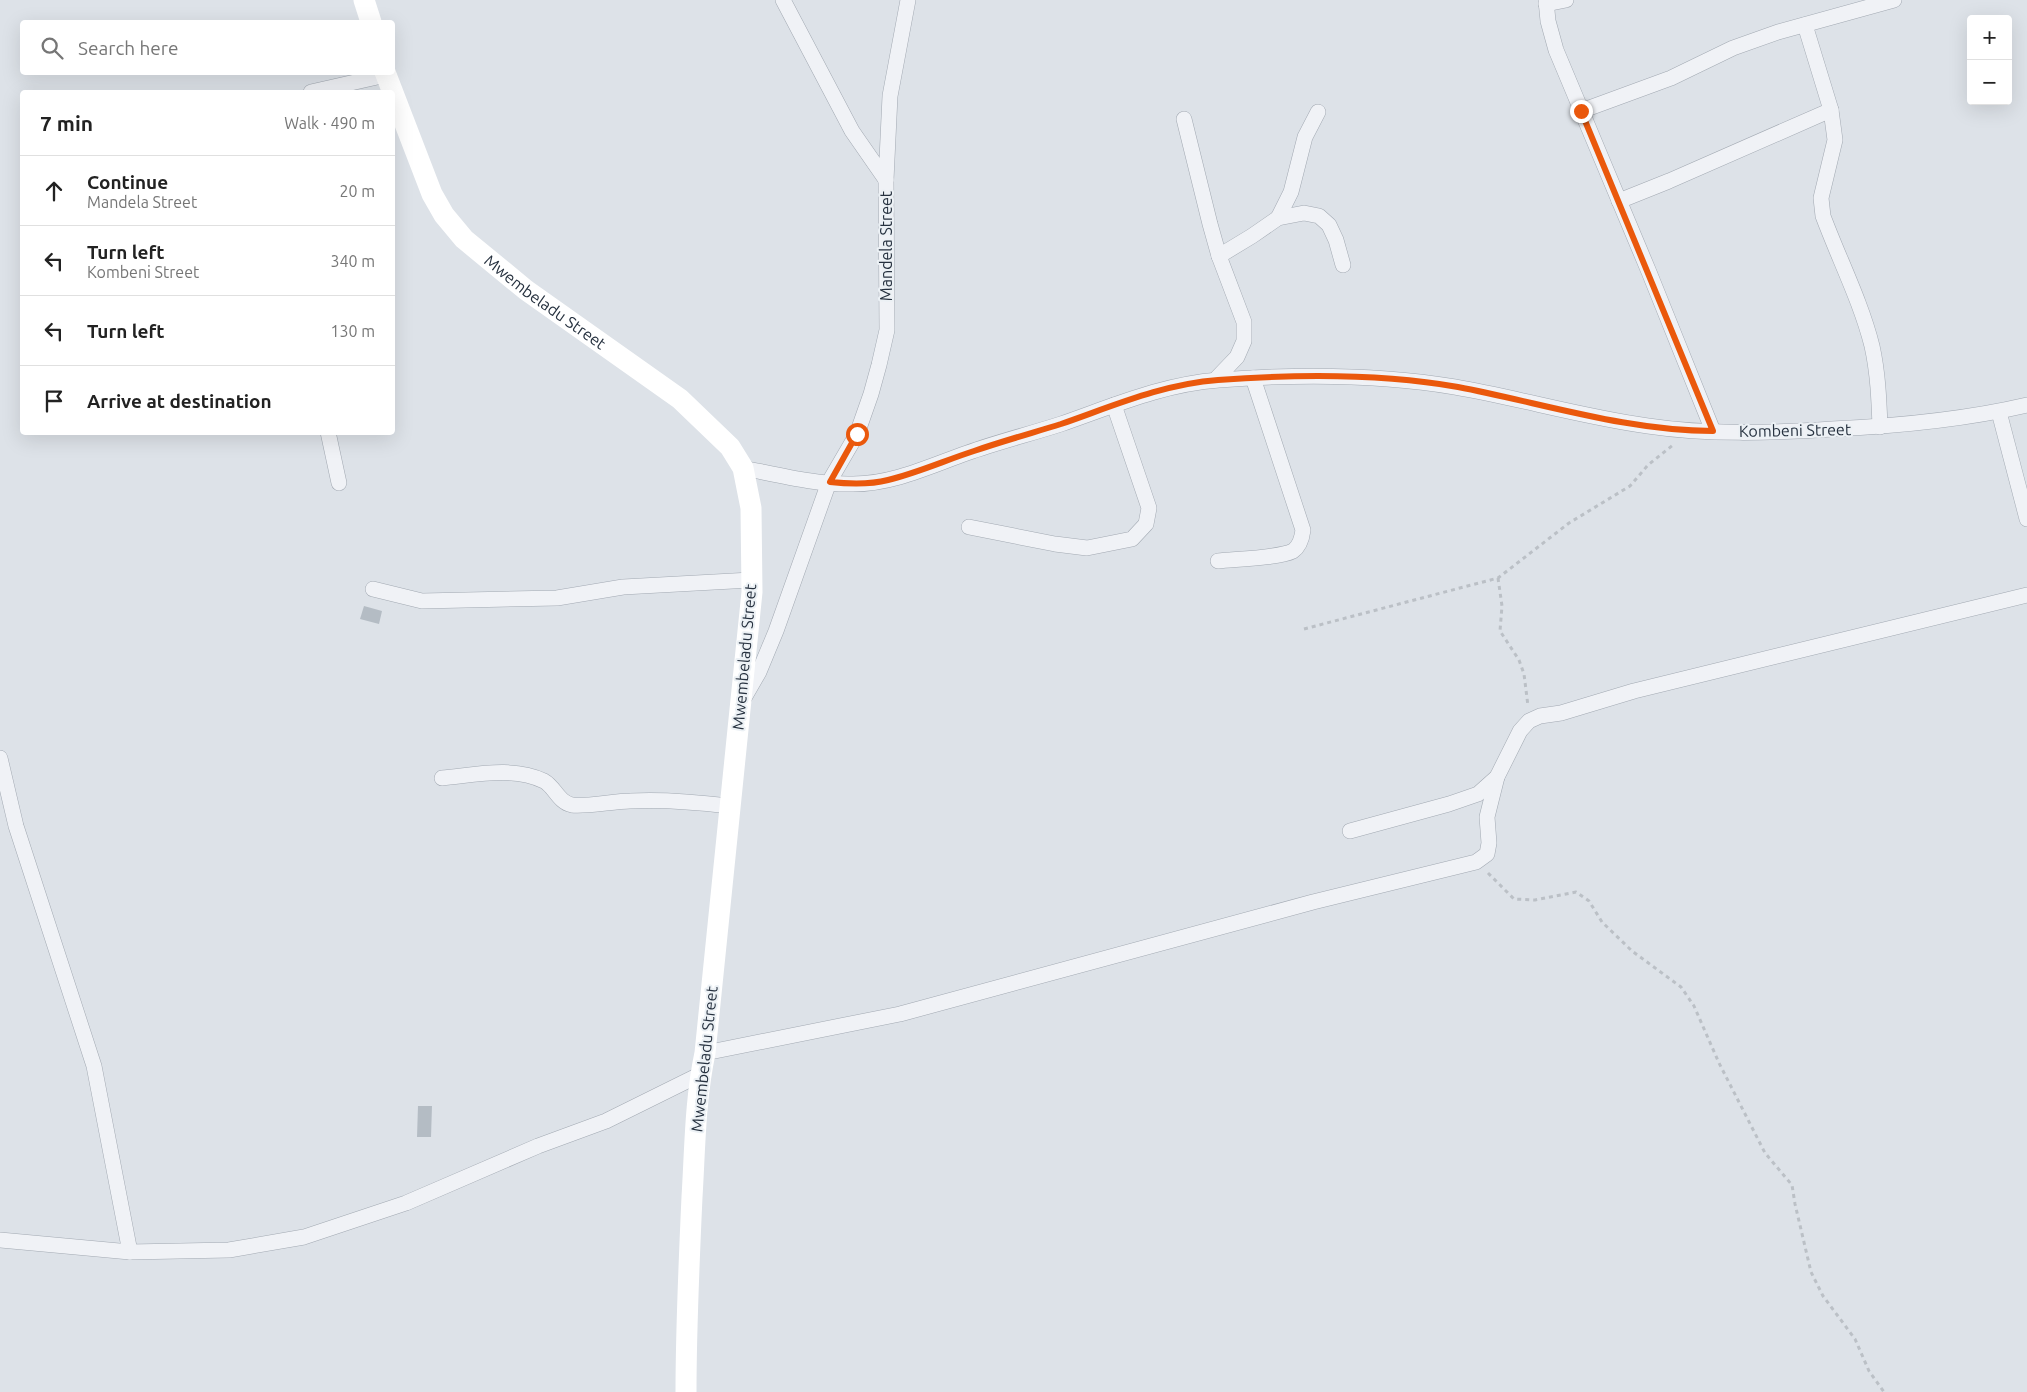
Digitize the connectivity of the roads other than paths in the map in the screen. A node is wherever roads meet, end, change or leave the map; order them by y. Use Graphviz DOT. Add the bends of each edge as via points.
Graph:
graph roads {
  1 [pos="364,0"];
  2 [pos="783,0"];
  3 [pos="908,0"];
  4 [pos="1566,0"];
  5 [pos="1894,0"];
  6 [pos="1546,2"];
  7 [pos="370,20"];
  8 [pos="1805,26"];
  9 [pos="382,75"];
  10 [pos="386,75"];
  11 [pos="319,90"];
  12 [pos="392,90"];
  13 [pos="395,97"];
  14 [pos="1830,110"];
  15 [pos="1581,111"];
  16 [pos="1318,112"];
  17 [pos="1184,119"];
  18 [pos="886,180"];
  19 [pos="1618,201"];
  20 [pos="1278,218"];
  21 [pos="1219,256"];
  22 [pos="1343,265"];
  23 [pos="1253,378"];
  24 [pos="1215,380"];
  25 [pos="1114,405"];
  26 [pos="2027,405"];
  27 [pos="1999,412"];
  28 [pos="1880,427"];
  29 [pos="1713,431"];
  30 [pos="329,435"];
  31 [pos="743,468"];
  32 [pos="830,482"];
  33 [pos="339,483"];
  34 [pos="2027,519"];
  35 [pos="969,527"];
  36 [pos="1218,561"];
  37 [pos="751,580"];
  38 [pos="373,589"];
  39 [pos="2027,595"];
  40 [pos="741,703"];
  41 [pos="0,758"];
  42 [pos="442,778"];
  43 [pos="1497,778"];
  44 [pos="729,806"];
  45 [pos="1350,830"];
  46 [pos="705,1053"];
  47 [pos="701,1074"];
  48 [pos="0,1240"];
  49 [pos="130,1252"];
  50 [pos="686,1392"];
  1 -- 7 [label="street"];
  2 -- 18 [label="street" via="852,131"];
  3 -- 18 [label="street, Mandela Street" via="890,96"];
  4 -- 6 [label="street"];
  5 -- 8 [label="street"];
  6 -- 15 [label="street" via="1556,50"];
  8 -- 14 [label="street"];
  8 -- 15 [label="street" via="1733,48 1671,78"];
  9 -- 11 [label="street"];
  10 -- 12 [label="street, Mwembeladu Street"];
  13 -- 31 [label="street, Mwembeladu Street" via="432,194 444,216 464,239 526,290 680,399 730,447"];
  14 -- 19 [label="street" via="1669,182"];
  14 -- 28 [label="street" via="1835,140 1821,198 1822,216 1872,345"];
  15 -- 19 [label="street"];
  16 -- 20 [label="street" via="1305,137 1291,192"];
  17 -- 21 [label="street"];
  18 -- 32 [label="street, Mandela Street" via="887,330 857,434"];
  19 -- 29 [label="street"];
  20 -- 21 [label="street"];
  20 -- 22 [label="street" via="1304,213 1319,216 1329,225"];
  21 -- 24 [label="street" via="1244,322 1244,341 1237,357"];
  23 -- 24 [label="street, Kombeni Street"];
  23 -- 29 [label="street, Kombeni Street" via="1338,375 1406,380 1456,387 1646,426"];
  23 -- 36 [label="street" via="1302,530 1302,540 1294,550 1275,556"];
  24 -- 25 [label="street, Kombeni Street" via="1174,386"];
  25 -- 32 [label="street, Kombeni Street" via="888,480 853,484"];
  25 -- 35 [label="street" via="1149,508 1146,524 1132,539 1087,548"];
  26 -- 27 [label="street, Kombeni Street"];
  27 -- 28 [label="street, Kombeni Street"];
  27 -- 34 [label="street"];
  28 -- 29 [label="street, Kombeni Street" via="1785,432"];
  30 -- 33 [label="street"];
  31 -- 32 [label="street, Kombeni Street"];
  31 -- 37 [label="street, Mwembeladu Street" via="750,508"];
  32 -- 40 [label="street, Mandela Street" via="776,631 759,672"];
  37 -- 38 [label="street" via="623,587 557,598 422,600"];
  37 -- 40 [label="street, Mwembeladu Street"];
  39 -- 43 [label="street" via="1540,716 1529,721 1520,731"];
  40 -- 44 [label="street, Mwembeladu Street"];
  41 -- 49 [label="street" via="16,826 94,1066"];
  42 -- 44 [label="street" via="502,773 532,776 547,783 559,798 572,805 630,800"];
  43 -- 45 [label="street" via="1478,794"];
  43 -- 46 [label="street" via="1487,817 1487,854 1476,862 1313,902 900,1014"];
  44 -- 46 [label="street, Mwembeladu Street"];
  46 -- 47 [label="street, Mwembeladu Street"];
  47 -- 49 [label="street" via="606,1121 538,1146 406,1203 304,1237 229,1250"];
  47 -- 50 [label="street, Mwembeladu Street" via="686,1328"];
  48 -- 49 [label="street"];
}
